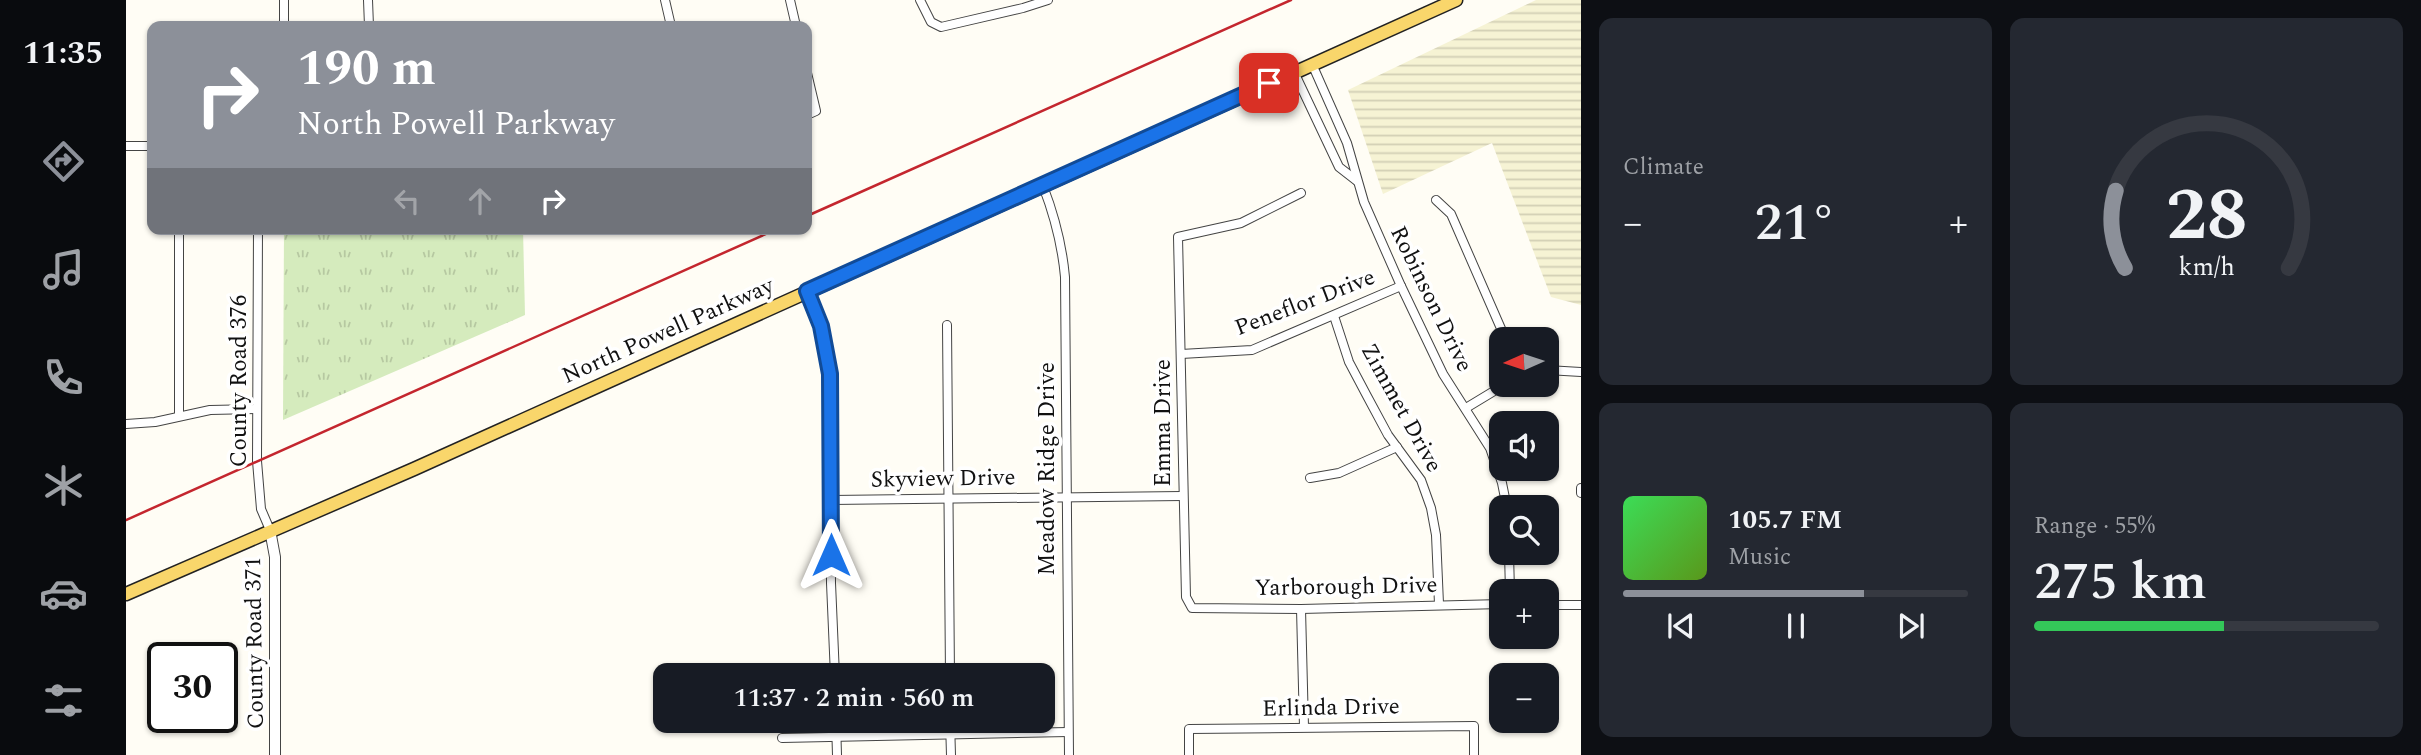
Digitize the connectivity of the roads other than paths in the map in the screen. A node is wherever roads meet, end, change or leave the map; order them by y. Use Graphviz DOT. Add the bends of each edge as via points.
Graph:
graph roads {
  1 [pos="284,0"];
  2 [pos="368,0"];
  3 [pos="665,0"];
  4 [pos="790,0"];
  5 [pos="920,0"];
  6 [pos="1048,0"];
  7 [pos="1456,0"];
  8 [pos="284,21"];
  9 [pos="369,21"];
  10 [pos="670,21"];
  11 [pos="795,21"];
  12 [pos="1312,64"];
  13 [pos="1294,72"];
  14 [pos="812,94"];
  15 [pos="812,113"];
  16 [pos="126,146"];
  17 [pos="147,146"];
  18 [pos="1357,181"];
  19 [pos="1043,186"];
  20 [pos="1301,193"];
  21 [pos="1436,200"];
  22 [pos="179,235"];
  23 [pos="258,235"];
  24 [pos="1401,286"];
  25 [pos="807,291"];
  26 [pos="1334,316"];
  27 [pos="947,325"];
  28 [pos="1500,327"];
  29 [pos="1181,354"];
  30 [pos="1559,371"];
  31 [pos="1581,372"];
  32 [pos="1489,394"];
  33 [pos="1466,408"];
  34 [pos="257,409"];
  35 [pos="179,416"];
  36 [pos="126,424"];
  37 [pos="1397,447"];
  38 [pos="1310,478"];
  39 [pos="1504,495"];
  40 [pos="1066,496"];
  41 [pos="1182,496"];
  42 [pos="831,499"];
  43 [pos="948,499"];
  44 [pos="270,530"];
  45 [pos="126,594"];
  46 [pos="1439,604"];
  47 [pos="1489,604"];
  48 [pos="1559,605"];
  49 [pos="1581,605"];
  50 [pos="1192,608"];
  51 [pos="1300,608"];
  52 [pos="835,663"];
  53 [pos="950,663"];
  54 [pos="1304,727"];
  55 [pos="1055,732"];
  56 [pos="1068,732"];
  57 [pos="837,733"];
  58 [pos="950,733"];
  59 [pos="837,736"];
  60 [pos="782,738"];
  61 [pos="275,755"];
  62 [pos="837,755"];
  63 [pos="951,755"];
  64 [pos="1069,755"];
  65 [pos="1189,755"];
  66 [pos="1474,755"];
  1 -- 8 [label="street"];
  2 -- 9 [label="street"];
  3 -- 10 [label="street"];
  4 -- 11 [label="street"];
  5 -- 6 [label="street" via="927,17 942,27"];
  7 -- 12 [label="main road, North Powell Parkway"];
  12 -- 13 [label="main road, North Powell Parkway"];
  12 -- 18 [label="street, Robinson Drive" via="1347,143"];
  13 -- 18 [label="street, Robinson Drive" via="1339,167"];
  13 -- 19 [label="main road, North Powell Parkway"];
  14 -- 15 [label="street" via="816,111"];
  16 -- 17 [label="street"];
  18 -- 24 [label="street, Robinson Drive"];
  19 -- 25 [label="main road, North Powell Parkway"];
  19 -- 40 [label="street, Meadow Ridge Drive" via="1063,246"];
  20 -- 29 [label="street, Emma Drive" via="1241,223 1178,237"];
  21 -- 28 [label="street" via="1451,214"];
  22 -- 35 [label="street"];
  23 -- 34 [label="street, County Road 376"];
  24 -- 26 [label="street, Peneflor Drive"];
  24 -- 33 [label="street, Robinson Drive" via="1443,374"];
  25 -- 42 [label="street" via="829,361"];
  25 -- 44 [label="main road, North Powell Parkway"];
  26 -- 29 [label="street, Peneflor Drive" via="1252,350"];
  26 -- 37 [label="street, Zimmet Drive" via="1349,362"];
  27 -- 43 [label="street"];
  29 -- 41 [label="street, Emma Drive"];
  30 -- 31 [label="street"];
  32 -- 33 [label="street"];
  33 -- 39 [label="street, Robinson Drive" via="1490,448"];
  34 -- 35 [label="street"];
  34 -- 44 [label="street, County Road 376" via="261,509"];
  35 -- 36 [label="street"];
  37 -- 38 [label="street" via="1339,473"];
  37 -- 46 [label="street, Zimmet Drive" via="1421,480 1431,508"];
  40 -- 41 [label="street, Skyview Drive"];
  40 -- 43 [label="street, Skyview Drive"];
  40 -- 56 [label="street, Meadow Ridge Drive"];
  41 -- 50 [label="street, Emma Drive" via="1186,597"];
  42 -- 43 [label="street, Skyview Drive"];
  42 -- 52 [label="street"];
  43 -- 53 [label="street"];
  44 -- 45 [label="main road, North Powell Parkway"];
  44 -- 61 [label="street, County Road 371" via="275,557"];
  46 -- 47 [label="street, Yarborough Drive"];
  46 -- 51 [label="street, Yarborough Drive"];
  48 -- 49 [label="street"];
  50 -- 51 [label="street, Yarborough Drive"];
  51 -- 54 [label="street"];
  54 -- 65 [label="street, Erlinda Drive" via="1189,729"];
  54 -- 66 [label="street, Erlinda Drive" via="1474,726"];
  55 -- 56 [label="street"];
  56 -- 64 [label="street, Meadow Ridge Drive"];
  57 -- 59 [label="street"];
  58 -- 59 [label="street"];
  58 -- 63 [label="street"];
  59 -- 60 [label="street"];
  59 -- 62 [label="street"];
}
